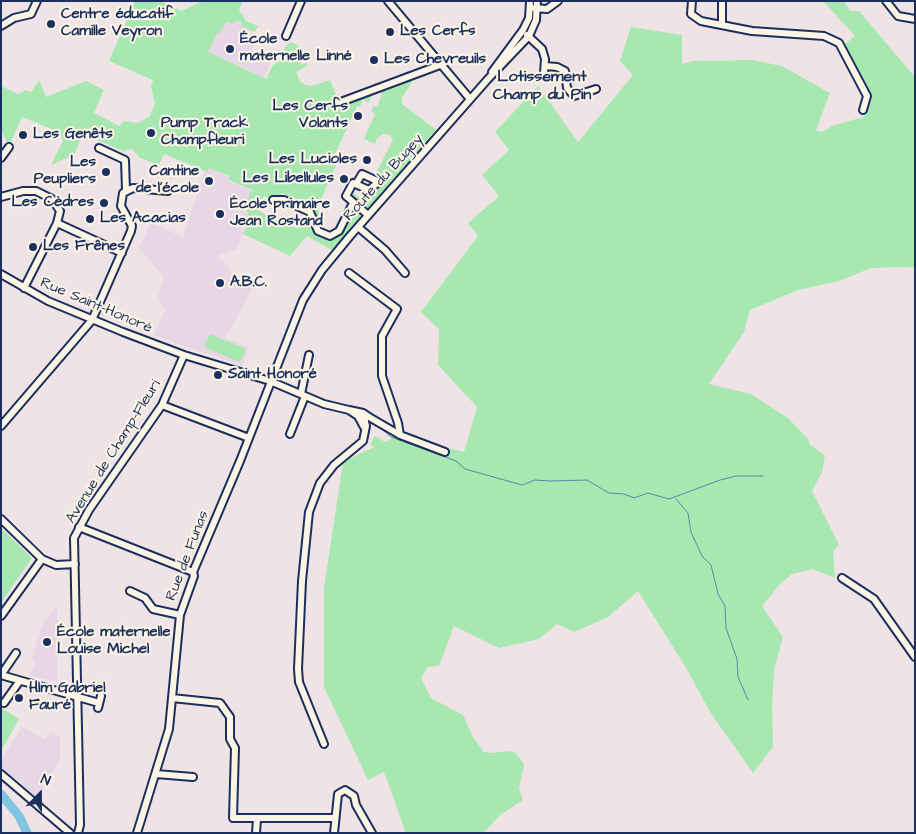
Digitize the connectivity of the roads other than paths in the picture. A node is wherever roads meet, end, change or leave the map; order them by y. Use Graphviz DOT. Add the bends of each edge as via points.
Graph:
graph roads {
  1 [pos="37,1"];
  2 [pos="301,1"];
  3 [pos="388,1"];
  4 [pos="546,1"];
  5 [pos="558,1"];
  6 [pos="692,1"];
  7 [pos="722,1"];
  8 [pos="886,1"];
  9 [pos="399,2"];
  10 [pos="531,4"];
  11 [pos="538,5"];
  12 [pos="394,8"];
  13 [pos="915,19"];
  14 [pos="722,25"];
  15 [pos="1,26"];
  16 [pos="523,30"];
  17 [pos="286,36"];
  18 [pos="529,36"];
  19 [pos="440,65"];
  20 [pos="488,79"];
  21 [pos="596,89"];
  22 [pos="470,99"];
  23 [pos="338,103"];
  24 [pos="863,110"];
  25 [pos="9,147"];
  26 [pos="99,148"];
  27 [pos="1,158"];
  28 [pos="356,184"];
  29 [pos="126,190"];
  30 [pos="168,191"];
  31 [pos="1,197"];
  32 [pos="274,200"];
  33 [pos="353,203"];
  34 [pos="368,214"];
  35 [pos="57,223"];
  36 [pos="358,227"];
  37 [pos="122,253"];
  38 [pos="349,273"];
  39 [pos="405,273"];
  40 [pos="1,274"];
  41 [pos="24,288"];
  42 [pos="92,320"];
  43 [pos="184,355"];
  44 [pos="309,355"];
  45 [pos="270,381"];
  46 [pos="303,395"];
  47 [pos="162,405"];
  48 [pos="364,416"];
  49 [pos="1,426"];
  50 [pos="290,434"];
  51 [pos="400,435"];
  52 [pos="249,438"];
  53 [pos="445,452"];
  54 [pos="1,519"];
  55 [pos="79,527"];
  56 [pos="42,558"];
  57 [pos="75,564"];
  58 [pos="193,572"];
  59 [pos="842,578"];
  60 [pos="130,592"];
  61 [pos="180,615"];
  62 [pos="1,616"];
  63 [pos="16,654"];
  64 [pos="915,658"];
  65 [pos="1,675"];
  66 [pos="19,682"];
  67 [pos="78,698"];
  68 [pos="172,698"];
  69 [pos="4,703"];
  70 [pos="100,703"];
  71 [pos="324,744"];
  72 [pos="1,774"];
  73 [pos="156,774"];
  74 [pos="193,777"];
  75 [pos="335,818"];
  76 [pos="257,819"];
  77 [pos="70,833"];
  78 [pos="78,833"];
  79 [pos="137,833"];
  80 [pos="256,833"];
  81 [pos="334,833"];
  82 [pos="372,833"];
  1 -- 15 [label="street" via="31,14 14,18"];
  2 -- 17 [label="street"];
  3 -- 12 [label="street"];
  4 -- 11 [label="street"];
  5 -- 11 [label="street" via="552,7"];
  6 -- 14 [label="street" via="691,14 701,21"];
  7 -- 14 [label="street"];
  8 -- 13 [label="street" via="898,16"];
  9 -- 12 [label="street"];
  10 -- 11 [label="street, Route du Bugey"];
  10 -- 16 [label="street, Route du Bugey"];
  11 -- 18 [label="street, Route du Bugey"];
  12 -- 19 [label="street"];
  14 -- 24 [label="street" via="752,31 824,36 839,43 867,96"];
  16 -- 18 [label="street"];
  16 -- 20 [label="street, Route du Bugey"];
  18 -- 20 [label="street, Route du Bugey"];
  18 -- 21 [label="street" via="542,49 545,69 557,67 565,71 567,88 574,96"];
  19 -- 22 [label="street"];
  19 -- 23 [label="street"];
  20 -- 22 [label="street, Route du Bugey"];
  22 -- 34 [label="street, Route du Bugey"];
  25 -- 27 [label="street"];
  26 -- 29 [label="street" via="125,160"];
  28 -- 33 [label="street" via="353,183 346,196"];
  29 -- 30 [label="street"];
  29 -- 37 [label="street" via="120,202 132,226"];
  31 -- 35 [label="street" via="22,191 46,195 60,211"];
  32 -- 33 [label="street" via="284,200 310,212 318,231 330,236 339,231"];
  33 -- 34 [label="street"];
  34 -- 36 [label="street, Route du Bugey"];
  35 -- 37 [label="street"];
  35 -- 41 [label="street"];
  36 -- 39 [label="street"];
  36 -- 45 [label="street, Route du Bugey" via="311,286"];
  37 -- 42 [label="street"];
  38 -- 51 [label="street" via="397,308 382,336 382,376"];
  40 -- 41 [label="street, Rue Saint-Honoré"];
  41 -- 42 [label="street, Rue Saint-Honoré"];
  42 -- 43 [label="street, Rue Saint-Honoré"];
  42 -- 49 [label="street"];
  43 -- 45 [label="street, Rue Saint-Honoré"];
  43 -- 47 [label="street, Avenue de Champ-Fleuri"];
  44 -- 46 [label="street"];
  45 -- 46 [label="street, Rue Saint-Honoré"];
  45 -- 52 [label="street, Rue de Funas"];
  46 -- 48 [label="street, Rue Saint-Honoré"];
  46 -- 50 [label="street"];
  47 -- 52 [label="street"];
  47 -- 55 [label="street, Avenue de Champ-Fleuri"];
  48 -- 51 [label="street"];
  48 -- 71 [label="street" via="364,441 334,465 320,483 309,512 301,589 298,669 299,682"];
  51 -- 53 [label="street"];
  52 -- 58 [label="street, Rue de Funas"];
  54 -- 56 [label="street"];
  55 -- 57 [label="street, Avenue de Champ-Fleuri" via="74,538"];
  55 -- 58 [label="street"];
  56 -- 57 [label="street" via="56,565"];
  56 -- 62 [label="street"];
  57 -- 67 [label="street, Avenue de Champ-Fleuri"];
  58 -- 61 [label="street, Rue de Funas"];
  59 -- 64 [label="street" via="874,599"];
  60 -- 61 [label="street" via="145,598 153,609"];
  61 -- 68 [label="street, Rue de Funas"];
  63 -- 65 [label="street"];
  65 -- 66 [label="street"];
  66 -- 67 [label="street"];
  66 -- 69 [label="street"];
  67 -- 70 [label="street"];
  67 -- 78 [label="street, Avenue de Champ-Fleuri"];
  68 -- 73 [label="street, Rue de Funas" via="170,729"];
  68 -- 76 [label="street" via="220,703 230,717 230,739 234,748 232,818"];
  72 -- 77 [label="street"];
  73 -- 74 [label="street"];
  73 -- 79 [label="street, Rue de Funas"];
  75 -- 76 [label="street"];
  75 -- 81 [label="street"];
  75 -- 82 [label="street" via="338,794 345,790 354,796"];
  76 -- 80 [label="street"];
}
